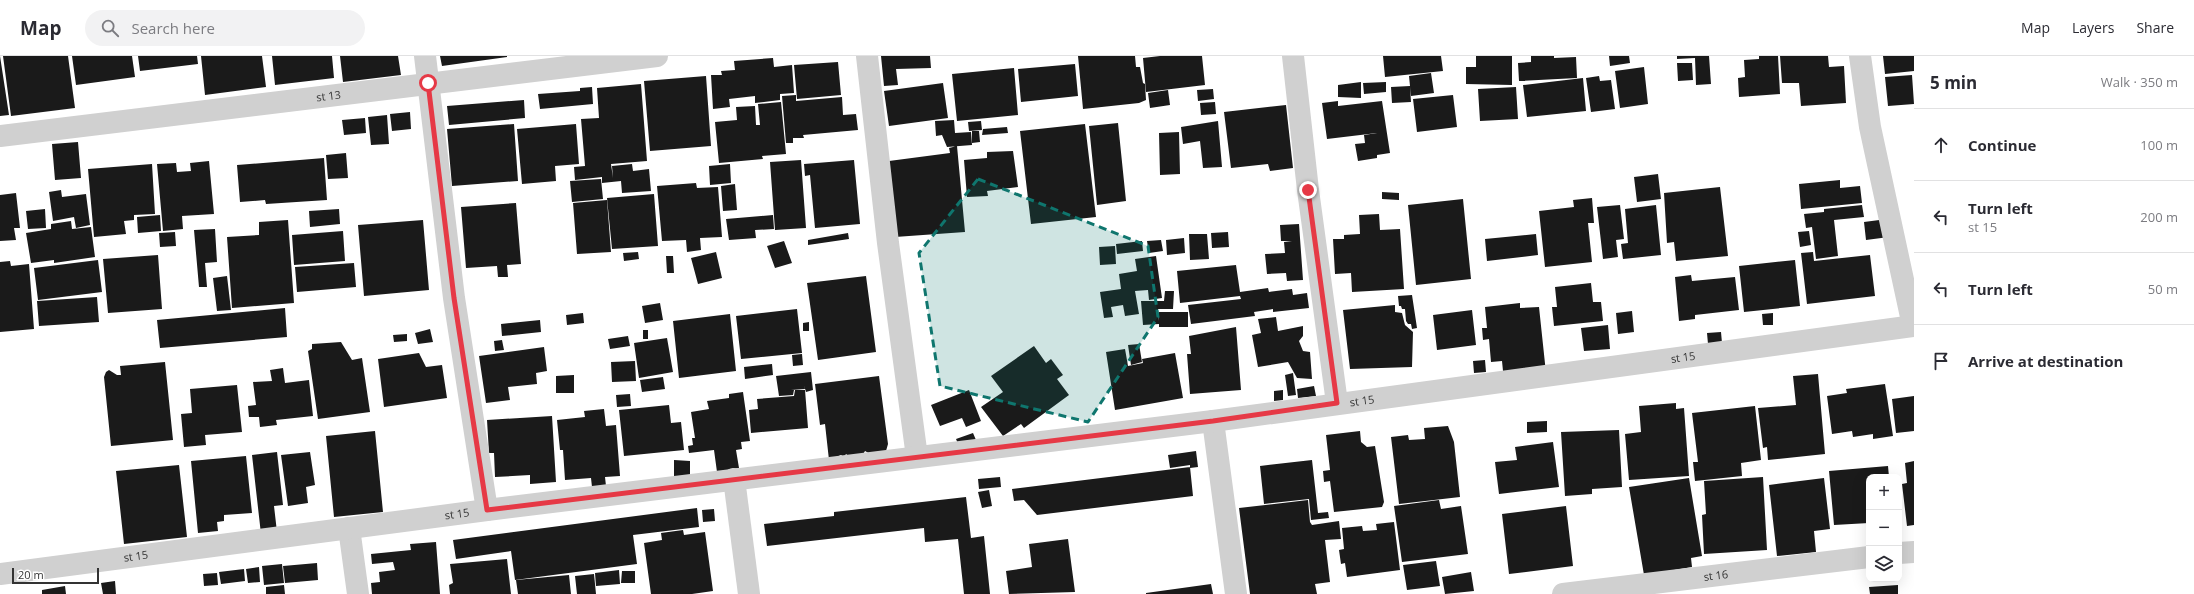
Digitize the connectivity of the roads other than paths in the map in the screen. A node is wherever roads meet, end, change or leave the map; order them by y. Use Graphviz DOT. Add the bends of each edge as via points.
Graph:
graph roads {
  1 [pos="425,56"];
  2 [pos="657,56"];
  3 [pos="867,56"];
  4 [pos="1293,56"];
  5 [pos="1860,56"];
  6 [pos="428,83"];
  7 [pos="0,136"];
  8 [pos="1914,326"];
  9 [pos="1337,403"];
  10 [pos="1213,421"];
  11 [pos="917,457"];
  12 [pos="734,479"];
  13 [pos="487,510"];
  14 [pos="349,528"];
  15 [pos="1914,552"];
  16 [pos="1902,553"];
  17 [pos="1866,557"];
  18 [pos="0,574"];
  19 [pos="358,594"];
  20 [pos="749,594"];
  21 [pos="1236,594"];
  22 [pos="1563,594"];
  1 -- 6 [label="street"];
  2 -- 6 [label="street, st 13"];
  3 -- 11 [label="street" via="888,243"];
  4 -- 9 [label="street"];
  5 -- 8 [label="street" via="1870,127"];
  6 -- 7 [label="street, st 13"];
  6 -- 13 [label="street" via="454,298"];
  8 -- 9 [label="street, st 15"];
  9 -- 10 [label="street, st 15"];
  10 -- 11 [label="street, st 15"];
  10 -- 21 [label="street"];
  11 -- 12 [label="street, st 15"];
  12 -- 13 [label="street, st 15"];
  12 -- 20 [label="street"];
  13 -- 14 [label="street, st 15"];
  14 -- 18 [label="street, st 15"];
  14 -- 19 [label="street"];
  15 -- 16 [label="street"];
  17 -- 22 [label="street, st 16"];
}
